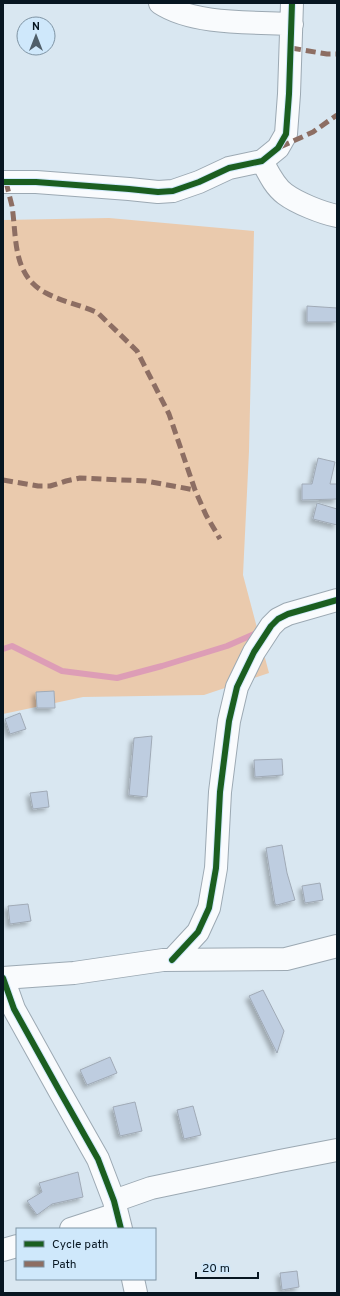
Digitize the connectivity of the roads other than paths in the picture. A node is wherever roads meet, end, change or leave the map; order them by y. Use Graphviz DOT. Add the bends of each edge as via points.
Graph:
graph roads {
  1 [pos="160,3"];
  2 [pos="292,13"];
  3 [pos="262,161"];
  4 [pos="3,182"];
  5 [pos="337,216"];
  6 [pos="337,600"];
  7 [pos="337,946"];
  8 [pos="172,960"];
  9 [pos="3,978"];
  10 [pos="337,1150"];
  11 [pos="117,1215"];
  12 [pos="74,1228"];
  13 [pos="16,1246"];
  14 [pos="3,1250"];
  15 [pos="133,1280"];
  16 [pos="136,1293"];
  1 -- 2 [label="street" via="184,14 248,22"];
  2 -- 3 [label="street" via="286,134 278,148"];
  3 -- 4 [label="street" via="229,168 173,191"];
  3 -- 5 [label="street" via="271,179 285,194 310,207"];
  6 -- 8 [label="street" via="295,612 271,626 254,652 237,687 228,728 220,792 216,868 209,908 198,932"];
  7 -- 8 [label="street" via="286,959"];
  8 -- 9 [label="street" via="74,973"];
  9 -- 11 [label="street" via="14,1009 98,1159"];
  10 -- 11 [label="street" via="152,1188"];
  11 -- 12 [label="street"];
  13 -- 14 [label="street"];
  15 -- 16 [label="street"];
}
